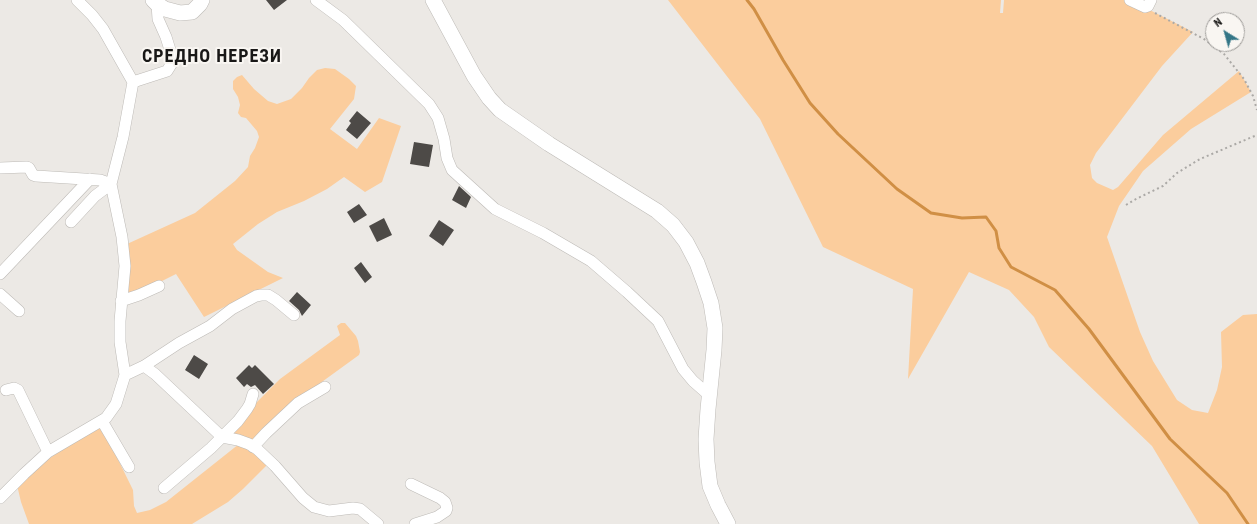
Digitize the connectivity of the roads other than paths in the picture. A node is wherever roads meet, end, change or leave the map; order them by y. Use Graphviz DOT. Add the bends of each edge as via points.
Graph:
graph roads {
  1 [pos="77,0"];
  2 [pos="202,0"];
  3 [pos="316,0"];
  4 [pos="433,0"];
  5 [pos="1130,0"];
  6 [pos="155,2"];
  7 [pos="1148,4"];
  8 [pos="132,82"];
  9 [pos="0,168"];
  10 [pos="90,179"];
  11 [pos="111,184"];
  12 [pos="71,222"];
  13 [pos="0,274"];
  14 [pos="159,286"];
  15 [pos="0,294"];
  16 [pos="121,301"];
  17 [pos="19,311"];
  18 [pos="294,315"];
  19 [pos="144,366"];
  20 [pos="125,375"];
  21 [pos="325,387"];
  22 [pos="6,390"];
  23 [pos="253,394"];
  24 [pos="709,395"];
  25 [pos="102,421"];
  26 [pos="222,437"];
  27 [pos="253,447"];
  28 [pos="48,452"];
  29 [pos="129,467"];
  30 [pos="411,484"];
  31 [pos="164,488"];
  32 [pos="0,498"];
  33 [pos="378,524"];
  34 [pos="415,524"];
  35 [pos="728,524"];
  1 -- 8 [label="street" via="103,29"];
  2 -- 6 [label="street" via="192,12 180,13 165,9"];
  3 -- 24 [label="street" via="343,20 429,104 438,118 452,170 496,210 543,233 590,261 627,292 658,321 683,369"];
  4 -- 24 [label="street" via="474,76 500,110 549,144 657,211 673,225 686,242 698,263 711,303 715,328"];
  5 -- 7 [label="street"];
  6 -- 8 [label="street" via="158,19 172,53 172,63 167,71"];
  8 -- 11 [label="street" via="123,137"];
  9 -- 10 [label="street" via="27,167 36,176"];
  10 -- 11 [label="street"];
  10 -- 13 [label="street"];
  11 -- 12 [label="street" via="95,196"];
  11 -- 16 [label="street" via="124,250 125,274"];
  14 -- 16 [label="street"];
  15 -- 17 [label="street"];
  16 -- 20 [label="street" via="120,342"];
  18 -- 19 [label="street" via="268,296 256,296"];
  19 -- 20 [label="street"];
  19 -- 26 [label="street"];
  20 -- 25 [label="street" via="112,412"];
  21 -- 27 [label="street" via="298,403"];
  22 -- 28 [label="street" via="18,390"];
  23 -- 26 [label="street" via="247,409"];
  24 -- 35 [label="street" via="706,439 710,486"];
  25 -- 28 [label="street"];
  25 -- 29 [label="street"];
  26 -- 27 [label="street" via="238,440"];
  26 -- 31 [label="street"];
  27 -- 33 [label="street" via="265,455 310,504 329,511 360,509"];
  28 -- 32 [label="street"];
  30 -- 34 [label="street" via="440,498 447,508 437,517"];
}
